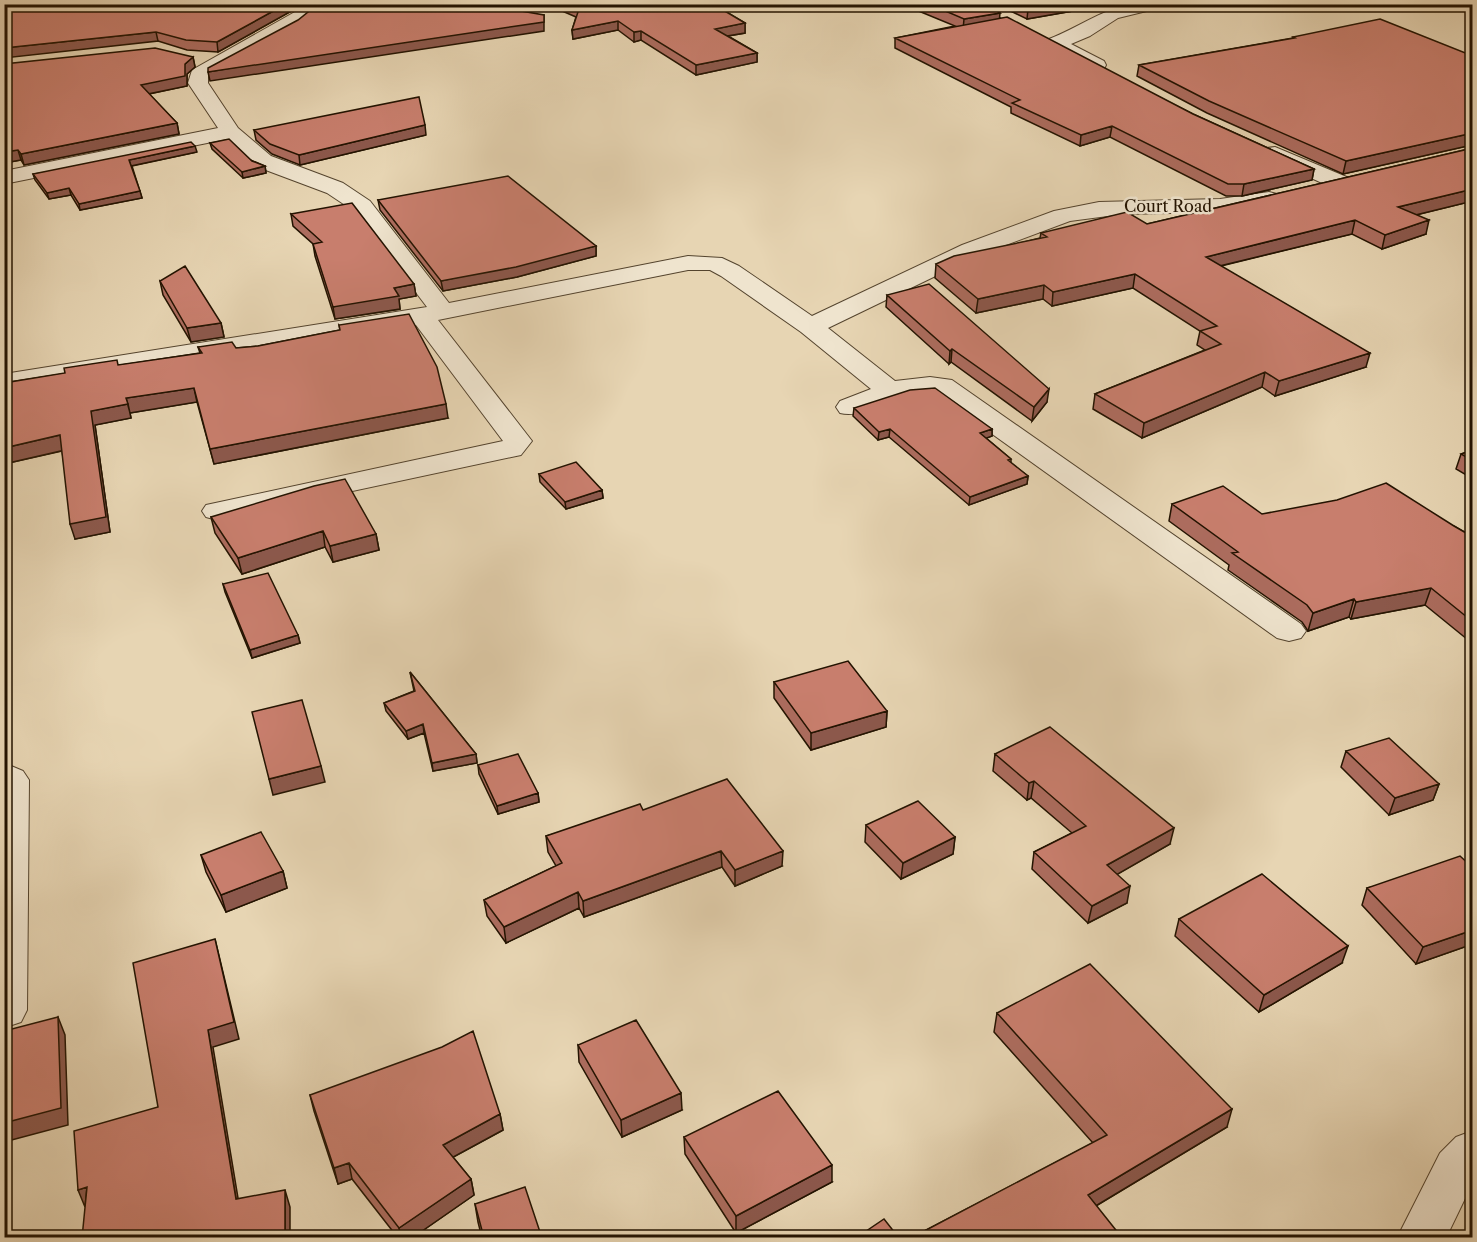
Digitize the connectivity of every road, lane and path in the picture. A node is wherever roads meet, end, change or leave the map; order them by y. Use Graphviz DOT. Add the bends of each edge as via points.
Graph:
graph roads {
  1 [pos="321,4"];
  2 [pos="1153,4"];
  3 [pos="1466,4"];
  4 [pos="1473,8"];
  5 [pos="1036,34"];
  6 [pos="1056,43"];
  7 [pos="185,58"];
  8 [pos="220,60"];
  9 [pos="1113,74"];
  10 [pos="231,132"];
  11 [pos="1254,143"];
  12 [pos="4,178"];
  13 [pos="432,314"];
  14 [pos="810,327"];
  15 [pos="4,382"];
  16 [pos="889,390"];
  17 [pos="850,407"];
  18 [pos="217,511"];
  19 [pos="1289,631"];
  20 [pos="4,776"];
  21 [pos="6,1010"];
  22 [pos="1473,1151"];
  23 [pos="1421,1238"];
  1 -- 8 [label="street" via="302,19"];
  2 -- 6 [label="street" via="1112,14 1084,32"];
  3 -- 4 [label="highway"];
  5 -- 6 [label="street"];
  6 -- 9 [label="street"];
  7 -- 8 [label="street"];
  8 -- 10 [label="street" via="196,79"];
  10 -- 12 [label="street"];
  10 -- 13 [label="street" via="263,162 335,188 362,206"];
  11 -- 14 [label="street, Court Road" via="1352,180 1242,205 1129,205 1072,213 984,243"];
  13 -- 14 [label="street" via="688,263 714,263"];
  13 -- 15 [label="street"];
  13 -- 18 [label="street" via="518,441 511,449"];
  14 -- 16 [label="street"];
  16 -- 17 [label="street"];
  16 -- 19 [label="street" via="924,383 956,393"];
  20 -- 21 [label="street" via="10,780"];
  22 -- 23 [label="street" via="1457,1167"];
}
